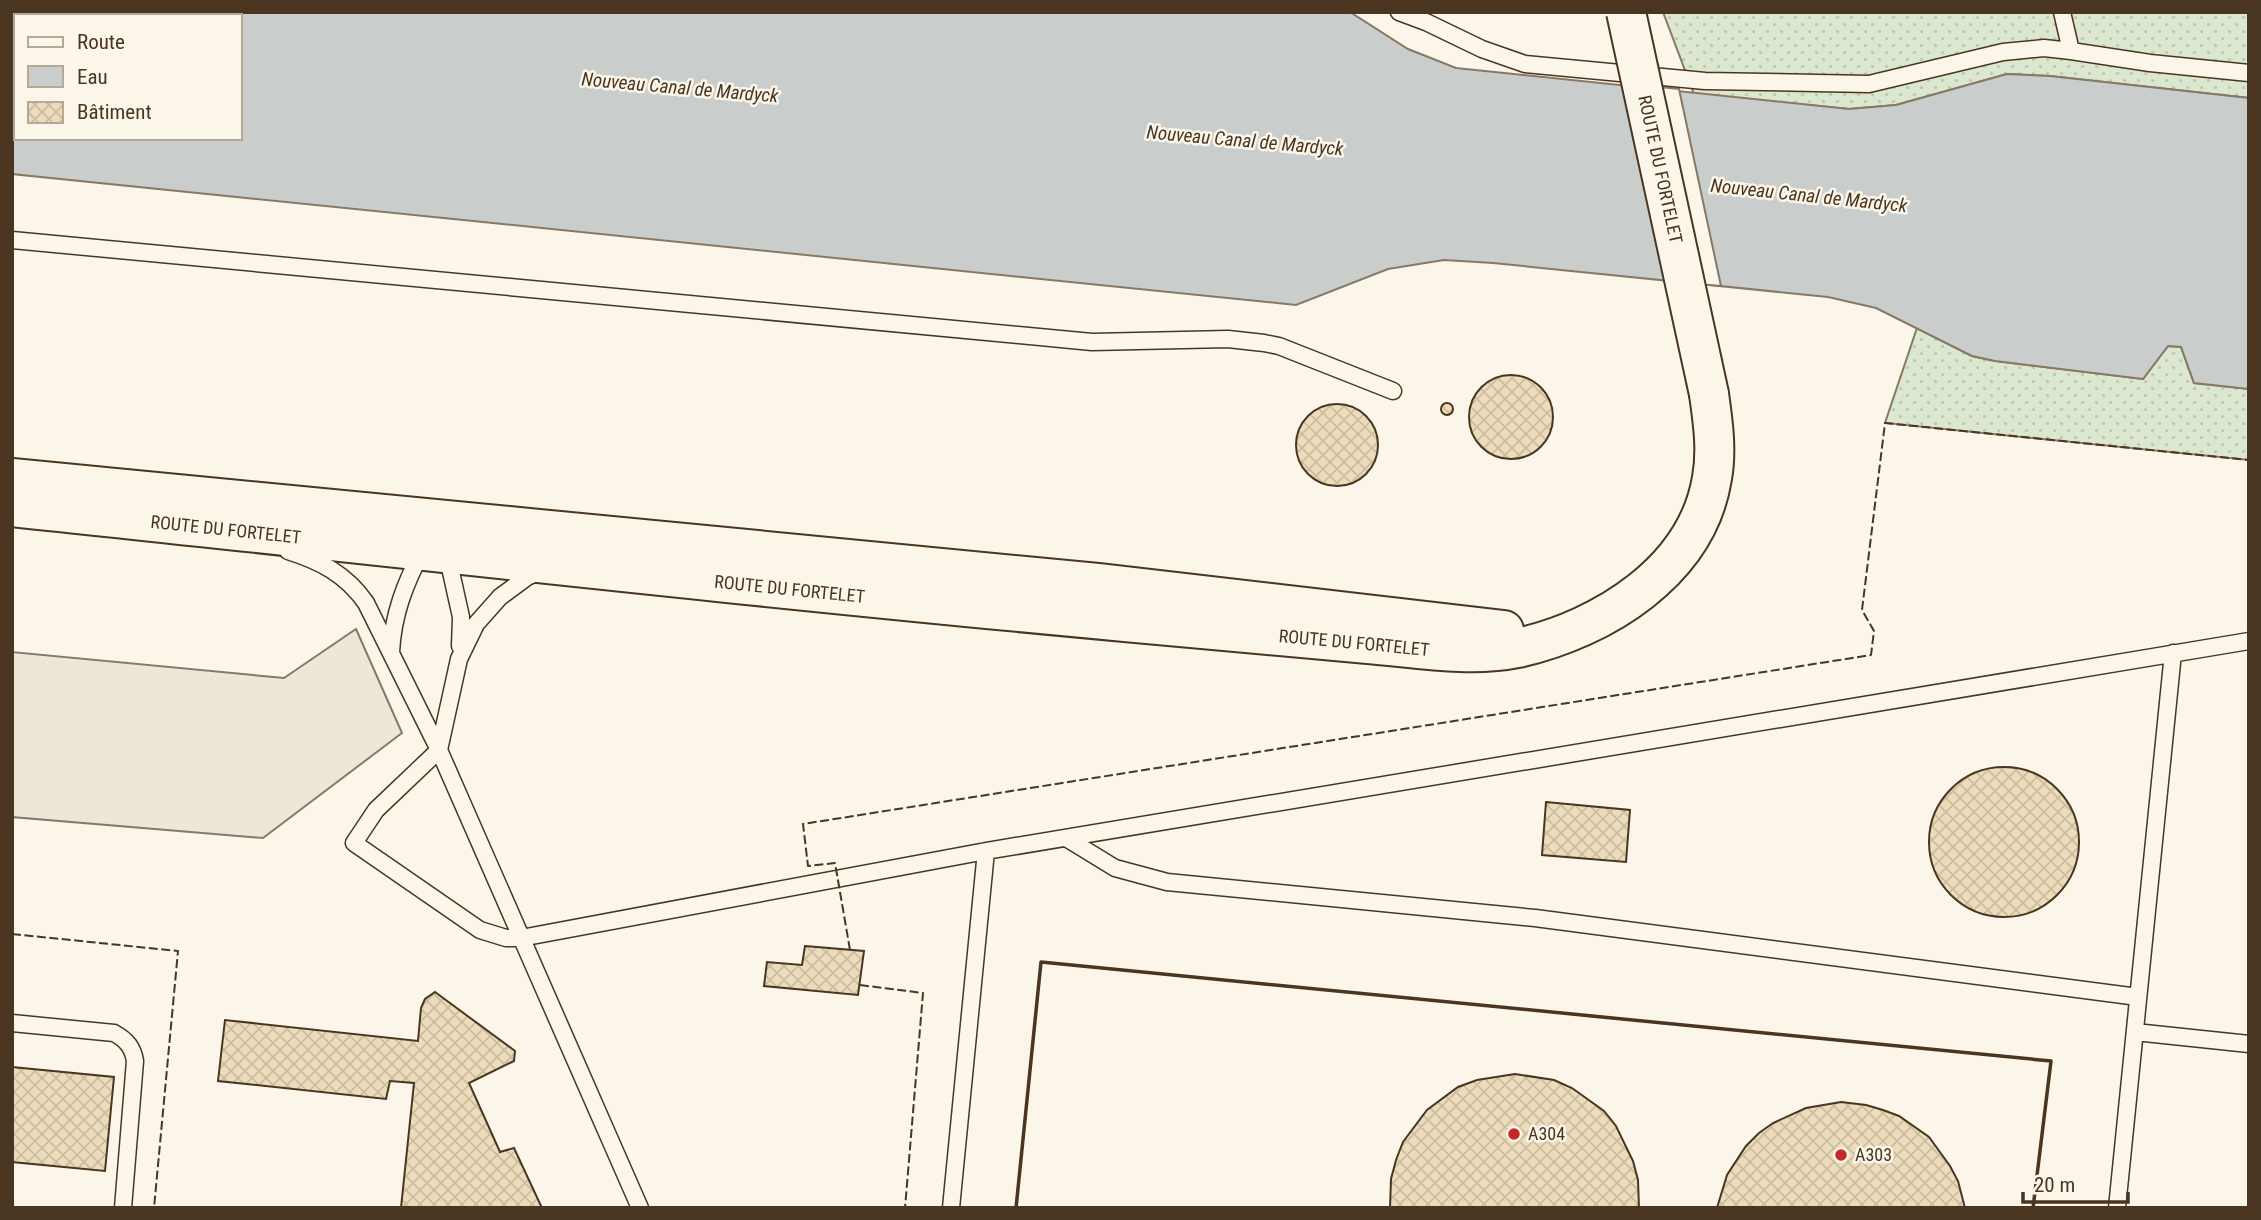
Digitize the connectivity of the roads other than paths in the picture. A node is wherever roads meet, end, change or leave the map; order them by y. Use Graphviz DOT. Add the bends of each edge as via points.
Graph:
graph roads {
  1 [pos="1399,12"];
  2 [pos="1626,12"];
  3 [pos="2062,12"];
  4 [pos="2071,51"];
  5 [pos="2249,73"];
  6 [pos="12,240"];
  7 [pos="1393,391"];
  8 [pos="12,478"];
  9 [pos="12,507"];
  10 [pos="222,529"];
  11 [pos="435,538"];
  12 [pos="560,565"];
  13 [pos="1565,632"];
  14 [pos="2249,641"];
  15 [pos="2173,653"];
  16 [pos="391,654"];
  17 [pos="459,659"];
  18 [pos="439,750"];
  19 [pos="1066,838"];
  20 [pos="986,851"];
  21 [pos="521,938"];
  22 [pos="2138,997"];
  23 [pos="12,1023"];
  24 [pos="2135,1032"];
  25 [pos="2249,1044"];
  26 [pos="122,1208"];
  27 [pos="640,1208"];
  28 [pos="951,1208"];
  29 [pos="2117,1208"];
  1 -- 4 [label="lane" via="1525,64 1705,81 1869,84 2003,52"];
  2 -- 13 [label="main road, ROUTE DU FORTELET, bridge" via="1709,394 1714,433 1712,480 1696,526 1665,569 1603,617"];
  3 -- 4 [label="lane"];
  4 -- 5 [label="lane"];
  6 -- 7 [label="lane" via="1092,342 1247,340 1279,346"];
  8 -- 11 [label="main road, ROUTE DU FORTELET"];
  9 -- 10 [label="main road, ROUTE DU FORTELET"];
  10 -- 11 [label="main road, ROUTE DU FORTELET"];
  10 -- 16 [label="lane" via="302,555 340,575 366,603"];
  11 -- 12 [label="main road, ROUTE DU FORTELET"];
  11 -- 13 [label="main road, ROUTE DU FORTELET" via="1098,583 1515,631"];
  11 -- 16 [label="lane" via="400,599"];
  11 -- 17 [label="lane" via="461,617"];
  12 -- 13 [label="main road, ROUTE DU FORTELET" via="1430,649 1508,649"];
  12 -- 17 [label="lane" via="527,578 493,603 476,624"];
  14 -- 15 [label="lane"];
  15 -- 19 [label="lane"];
  15 -- 22 [label="lane"];
  16 -- 18 [label="lane"];
  17 -- 18 [label="lane"];
  18 -- 21 [label="lane"];
  18 -- 21 [label="lane" via="376,810 354,843 480,930"];
  19 -- 20 [label="lane"];
  19 -- 22 [label="lane" via="1115,868 1167,882 1535,918"];
  20 -- 21 [label="lane"];
  20 -- 28 [label="lane"];
  21 -- 27 [label="lane"];
  22 -- 24 [label="lane"];
  23 -- 26 [label="lane" via="114,1033 129,1043 135,1061"];
  24 -- 25 [label="lane"];
  24 -- 29 [label="lane"];
}
